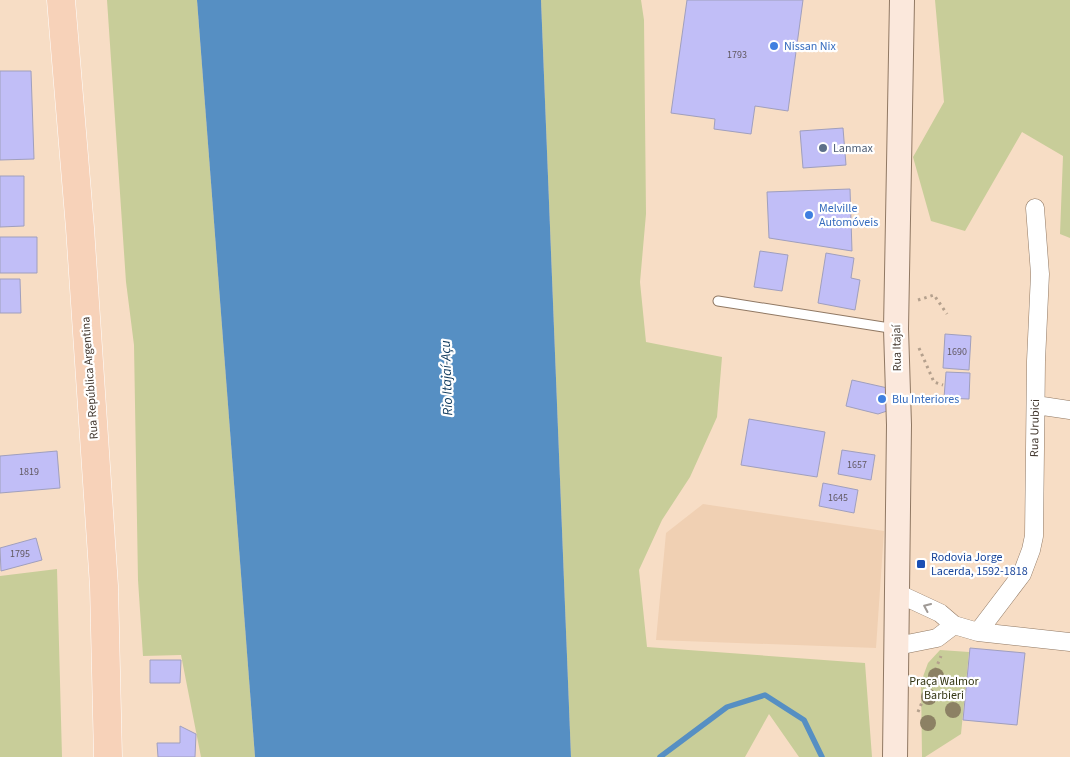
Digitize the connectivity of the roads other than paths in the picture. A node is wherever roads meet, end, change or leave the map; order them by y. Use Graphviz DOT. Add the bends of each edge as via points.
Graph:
graph roads {
  1 [pos="61,0"];
  2 [pos="902,0"];
  3 [pos="1035,208"];
  4 [pos="718,301"];
  5 [pos="896,329"];
  6 [pos="1036,405"];
  7 [pos="1070,410"];
  8 [pos="898,593"];
  9 [pos="954,625"];
  10 [pos="978,632"];
  11 [pos="1070,642"];
  12 [pos="897,646"];
  13 [pos="108,757"];
  14 [pos="895,757"];
  1 -- 13 [label="main road, Rua República Argentina" via="104,586"];
  2 -- 5 [label="main road, Rua Itajaí"];
  3 -- 6 [label="street, Rua Urubici" via="1040,274"];
  4 -- 5 [label="lane"];
  5 -- 8 [label="main road, Rua Itajaí"];
  6 -- 7 [label="street"];
  6 -- 10 [label="street, Rua Urubici" via="1034,536 1031,550 1022,574"];
  9 -- 8 [label="street, one-way" via="940,612"];
  8 -- 12 [label="main road, Rua Itajaí"];
  9 -- 10 [label="street"];
  9 -- 12 [label="street" via="937,638"];
  10 -- 11 [label="street"];
  12 -- 14 [label="main road, Rua Itajaí"];
}
